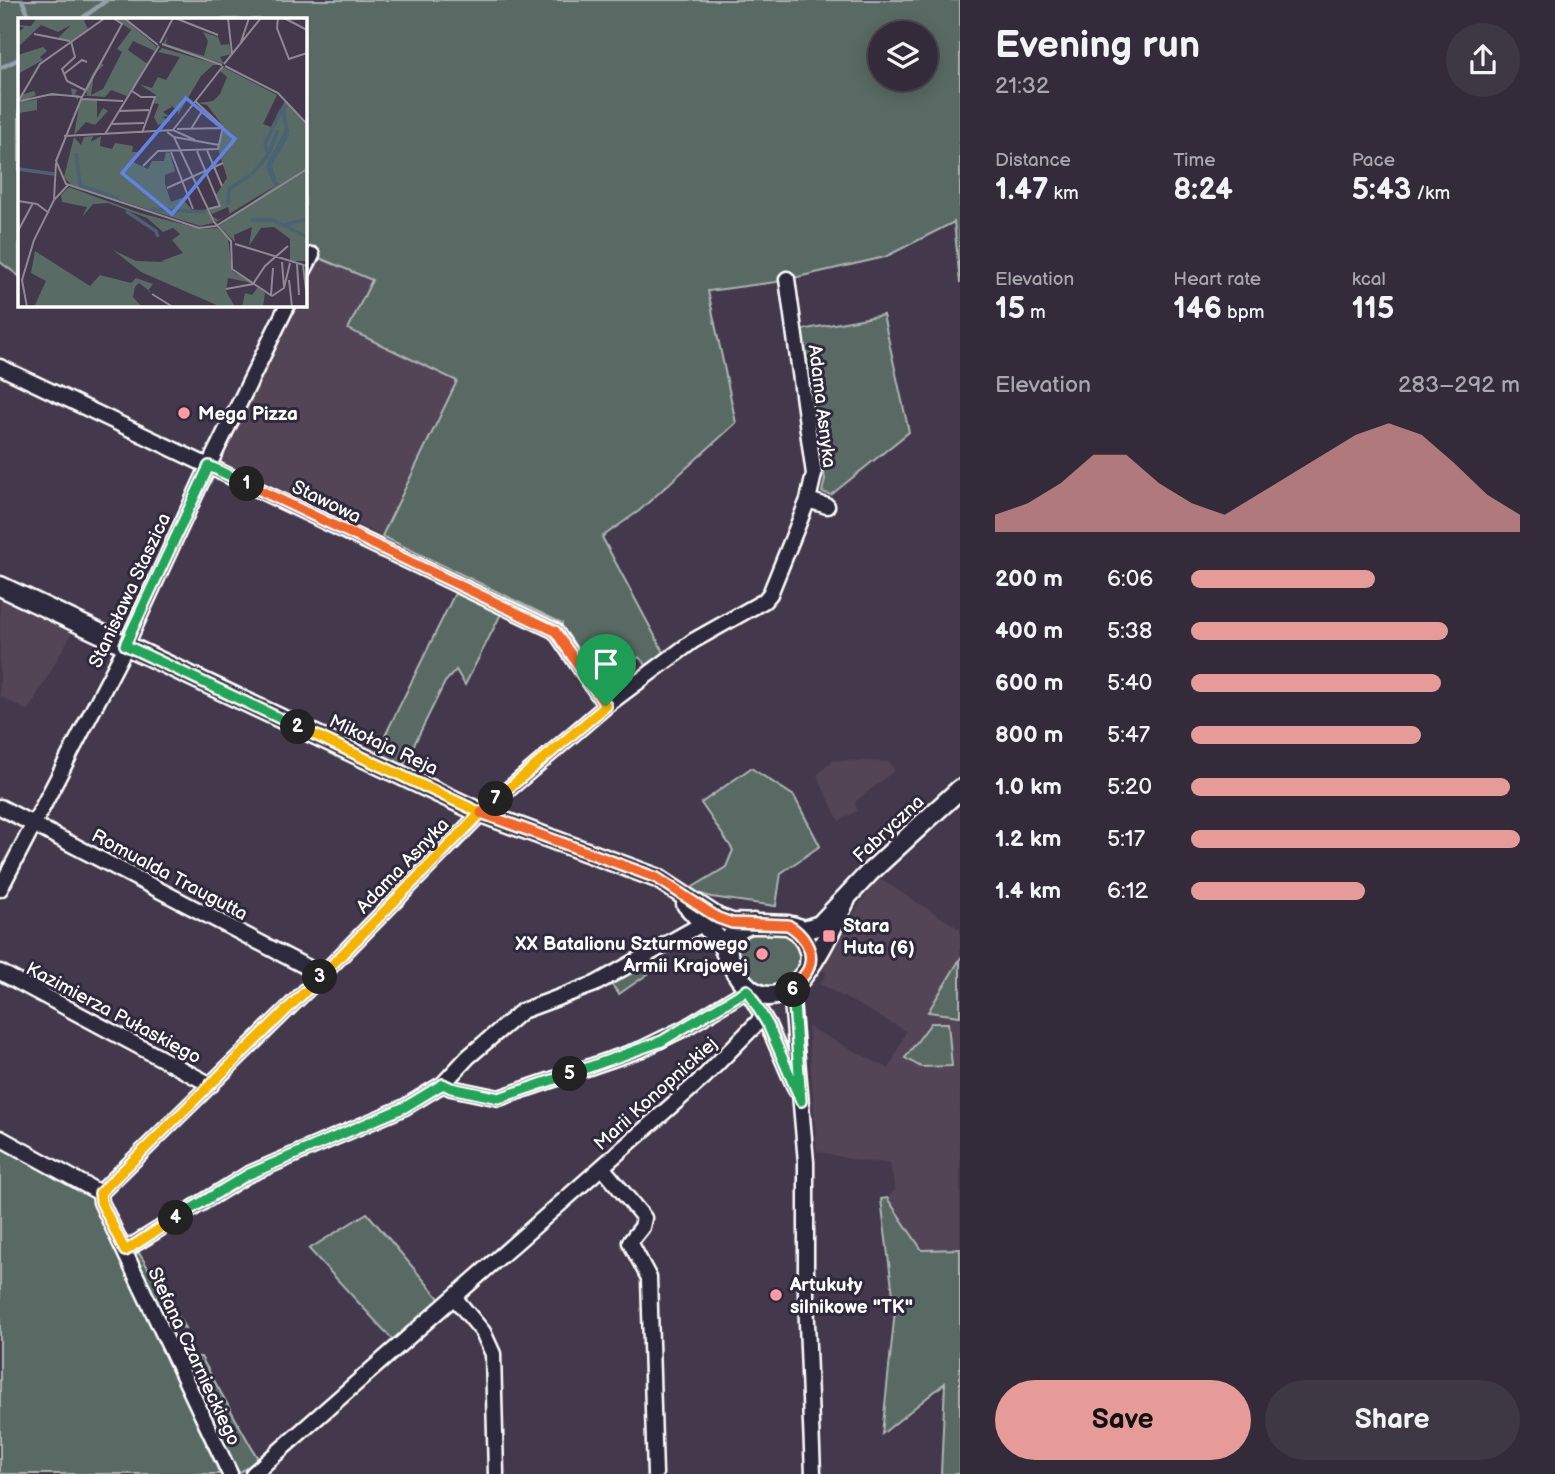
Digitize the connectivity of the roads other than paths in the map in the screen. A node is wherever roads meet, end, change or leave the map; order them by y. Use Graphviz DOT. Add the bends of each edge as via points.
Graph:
graph roads {
  1 [pos="312,256"];
  2 [pos="306,266"];
  3 [pos="787,279"];
  4 [pos="287,306"];
  5 [pos="0,367"];
  6 [pos="209,466"];
  7 [pos="808,500"];
  8 [pos="827,506"];
  9 [pos="0,586"];
  10 [pos="125,645"];
  11 [pos="606,706"];
  12 [pos="960,789"];
  13 [pos="0,807"];
  14 [pos="481,813"];
  15 [pos="34,824"];
  16 [pos="0,889"];
  17 [pos="846,899"];
  18 [pos="710,921"];
  19 [pos="753,923"];
  20 [pos="788,925"];
  21 [pos="729,962"];
  22 [pos="809,967"];
  23 [pos="0,972"];
  24 [pos="322,975"];
  25 [pos="794,986"];
  26 [pos="747,990"];
  27 [pos="763,1017"];
  28 [pos="443,1084"];
  29 [pos="211,1085"];
  30 [pos="801,1101"];
  31 [pos="0,1138"];
  32 [pos="602,1167"];
  33 [pos="100,1193"];
  34 [pos="125,1251"];
  35 [pos="454,1297"];
  36 [pos="229,1474"];
  37 [pos="253,1474"];
  38 [pos="496,1474"];
  39 [pos="655,1474"];
  40 [pos="813,1474"];
  1 -- 2 [label="street"];
  3 -- 7 [label="street, Adama Asnyka" via="814,474"];
  4 -- 6 [label="street, Stanisława Staszica"];
  5 -- 6 [label="street, Stawowa"];
  6 -- 10 [label="street, Stanisława Staszica"];
  6 -- 11 [label="street, Stawowa" via="555,631"];
  7 -- 8 [label="street"];
  7 -- 11 [label="street, Adama Asnyka" via="777,580 764,601 692,641"];
  9 -- 10 [label="street, Mikołaja Reja"];
  10 -- 14 [label="street, Mikołaja Reja"];
  10 -- 15 [label="street, Stanisława Staszica"];
  11 -- 14 [label="street, Adama Asnyka"];
  12 -- 17 [label="street, Fabryczna"];
  13 -- 15 [label="street, Romualda Traugutta"];
  14 -- 18 [label="street, Mikołaja Reja" via="657,878"];
  14 -- 24 [label="street, Adama Asnyka"];
  15 -- 16 [label="street, Stanisława Staszica"];
  15 -- 24 [label="street, Romualda Traugutta"];
  17 -- 20 [label="street, Fabryczna" via="814,929"];
  17 -- 22 [label="street, Fabryczna"];
  18 -- 19 [label="street"];
  18 -- 21 [label="street"];
  18 -- 28 [label="street" via="595,984 522,1011"];
  19 -- 20 [label="street"];
  19 -- 21 [label="street" via="731,936"];
  20 -- 22 [label="street" via="806,943"];
  21 -- 26 [label="street"];
  22 -- 25 [label="street"];
  23 -- 29 [label="street, Kazimierza Pułaskiego"];
  24 -- 29 [label="street, Adama Asnyka"];
  25 -- 26 [label="street" via="775,995"];
  25 -- 30 [label="street"];
  26 -- 27 [label="street"];
  26 -- 28 [label="street, Marii Konopnickiej" via="642,1049 499,1098"];
  27 -- 30 [label="street"];
  27 -- 32 [label="street, Marii Konopnickiej" via="704,1077"];
  28 -- 34 [label="street" via="405,1107 247,1175"];
  29 -- 33 [label="street, Adama Asnyka"];
  30 -- 40 [label="street"];
  31 -- 33 [label="street"];
  32 -- 35 [label="street, Marii Konopnickiej"];
  32 -- 39 [label="street" via="644,1218 630,1241 649,1278"];
  33 -- 34 [label="street, Stefana Czarnieckiego"];
  34 -- 36 [label="street, Stefana Czarnieckiego"];
  35 -- 37 [label="street, Marii Konopnickiej"];
  35 -- 38 [label="street" via="483,1332 493,1354"];
}
